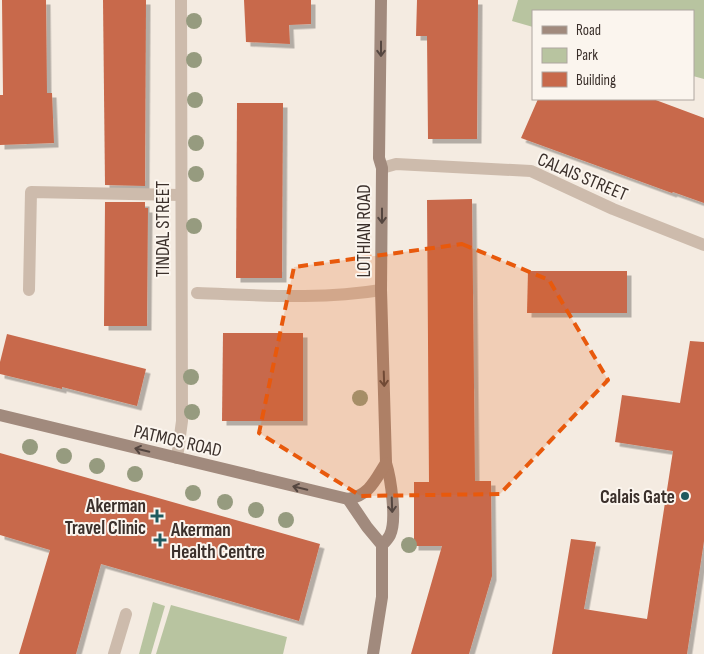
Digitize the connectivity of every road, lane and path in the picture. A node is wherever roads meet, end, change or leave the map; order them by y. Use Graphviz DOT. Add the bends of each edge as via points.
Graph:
graph roads {
  1 [pos="181,0"];
  2 [pos="381,0"];
  3 [pos="382,168"];
  4 [pos="180,195"];
  5 [pos="704,245"];
  6 [pos="29,290"];
  7 [pos="382,290"];
  8 [pos="197,293"];
  9 [pos="0,415"];
  10 [pos="177,458"];
  11 [pos="386,463"];
  12 [pos="348,499"];
  13 [pos="382,545"];
  14 [pos="126,614"];
  15 [pos="114,654"];
  16 [pos="373,654"];
  1 -- 4 [label="street, TINDAL STREET"];
  2 -- 3 [label="street, LOTHIAN ROAD, one-way" via="379,158"];
  3 -- 5 [label="street, CALAIS STREET" via="396,164 531,171 613,209"];
  3 -- 7 [label="street, LOTHIAN ROAD, one-way"];
  4 -- 6 [label="street" via="31,192"];
  4 -- 10 [label="street, TINDAL STREET" via="182,421"];
  7 -- 8 [label="street" via="308,296"];
  7 -- 11 [label="street, LOTHIAN ROAD, one-way"];
  10 -- 9 [label="street, PATMOS ROAD, one-way"];
  12 -- 10 [label="street, PATMOS ROAD, one-way"];
  11 -- 12 [label="street" via="366,493"];
  11 -- 13 [label="street, LOTHIAN ROAD, one-way" via="391,478 392,512 390,534"];
  12 -- 13 [label="street"];
  13 -- 16 [label="street" via="382,597"];
  14 -- 15 [label="street"];
}
